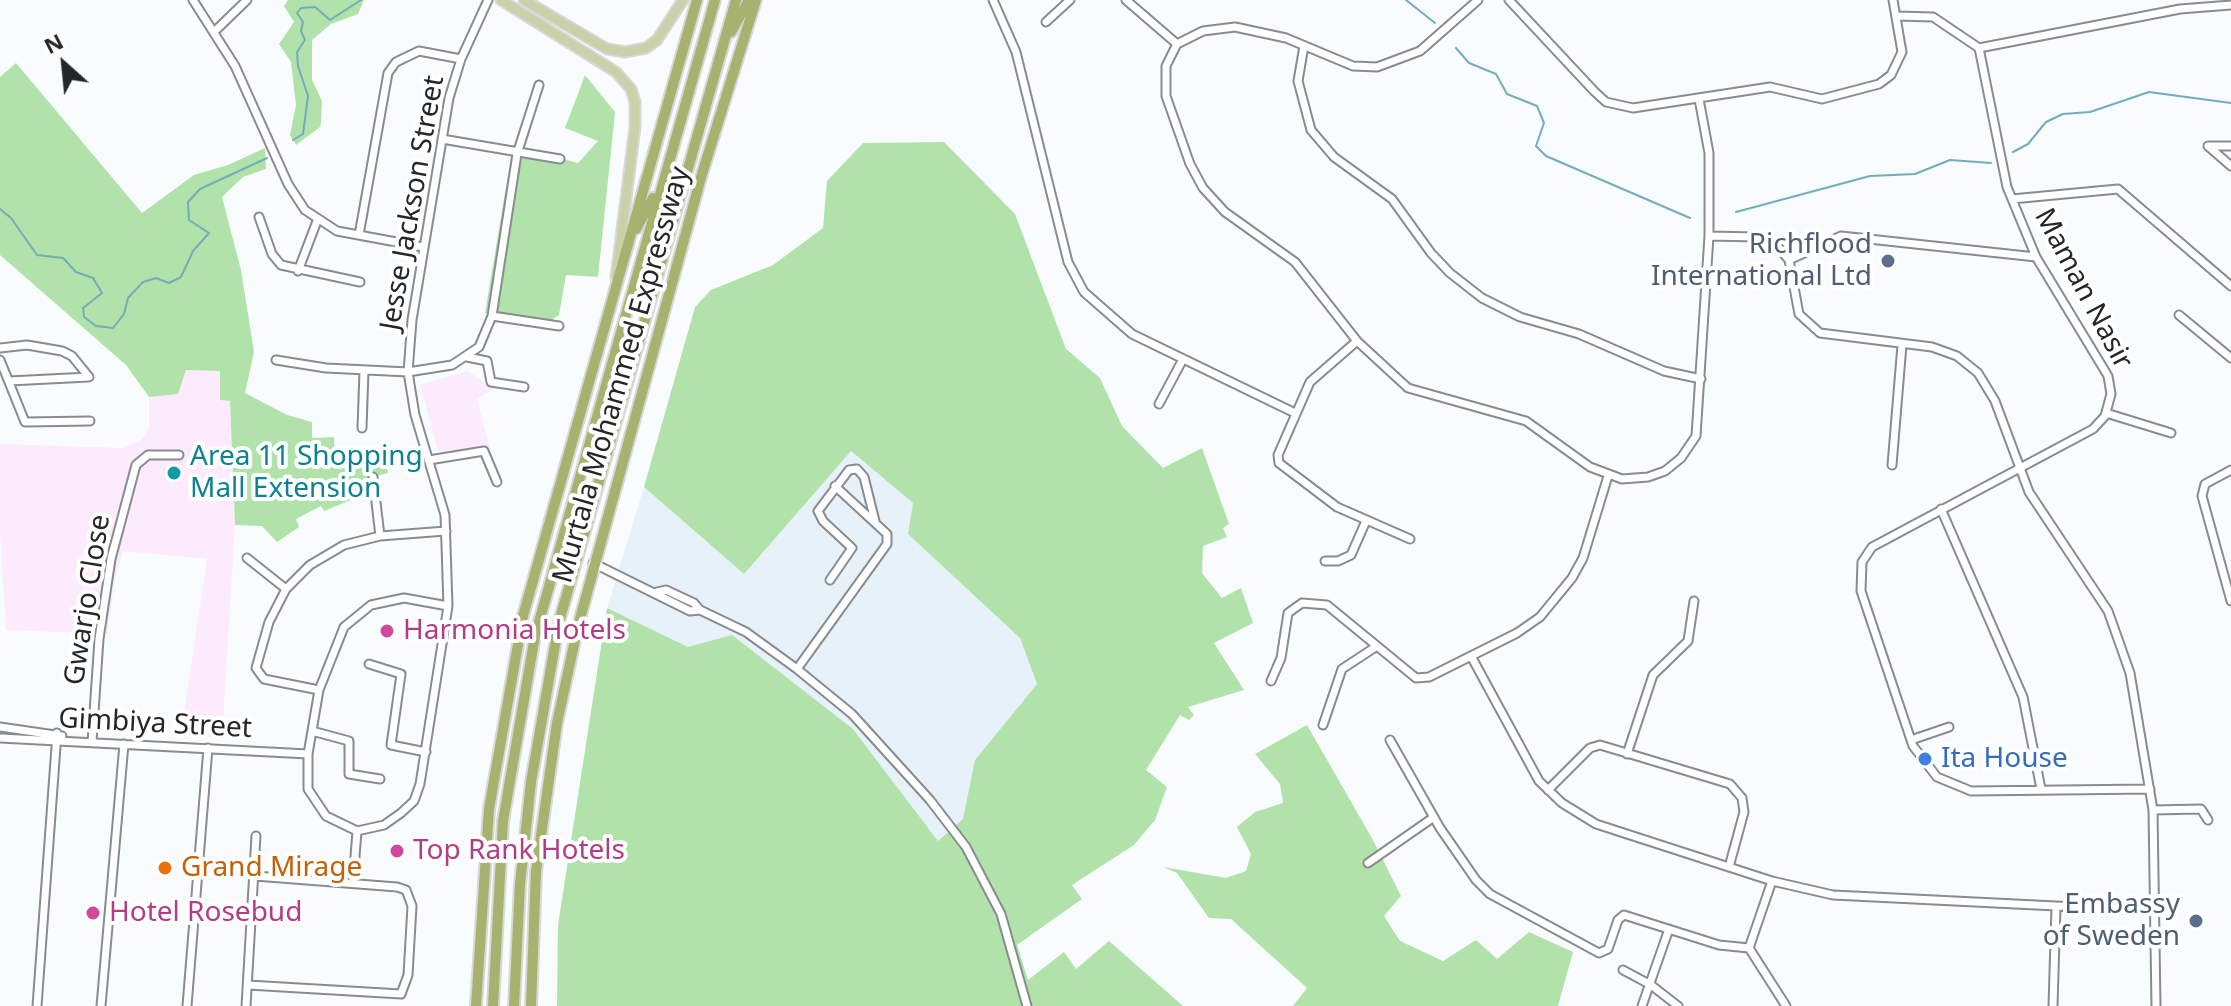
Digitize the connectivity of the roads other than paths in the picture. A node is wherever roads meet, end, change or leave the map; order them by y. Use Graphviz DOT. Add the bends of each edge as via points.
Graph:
graph roads {
  1 [pos="193,0"];
  2 [pos="247,0"];
  3 [pos="481,0"];
  4 [pos="488,0"];
  5 [pos="524,0"];
  6 [pos="683,0"];
  7 [pos="697,0"];
  8 [pos="712,0"];
  9 [pos="736,0"];
  10 [pos="749,0"];
  11 [pos="756,0"];
  12 [pos="993,0"];
  13 [pos="1070,0"];
  14 [pos="1126,0"];
  15 [pos="1478,0"];
  16 [pos="1509,0"];
  17 [pos="1893,0"];
  18 [pos="505,2"];
  19 [pos="2231,5"];
  20 [pos="1897,16"];
  21 [pos="1046,22"];
  22 [pos="477,26"];
  23 [pos="215,31"];
  24 [pos="1177,44"];
  25 [pos="1304,46"];
  26 [pos="1979,48"];
  27 [pos="721,51"];
  28 [pos="461,59"];
  29 [pos="539,85"];
  30 [pos="1699,99"];
  31 [pos="442,139"];
  32 [pos="2231,146"];
  33 [pos="517,154"];
  34 [pos="560,159"];
  35 [pos="2231,166"];
  36 [pos="663,178"];
  37 [pos="2012,199"];
  38 [pos="259,217"];
  39 [pos="317,221"];
  40 [pos="359,235"];
  41 [pos="1709,236"];
  42 [pos="423,247"];
  43 [pos="626,248"];
  44 [pos="2036,257"];
  45 [pos="1789,260"];
  46 [pos="298,271"];
  47 [pos="360,282"];
  48 [pos="616,286"];
  49 [pos="2231,286"];
  50 [pos="2179,315"];
  51 [pos="492,316"];
  52 [pos="559,326"];
  53 [pos="1357,341"];
  54 [pos="1902,345"];
  55 [pos="0,348"];
  56 [pos="467,357"];
  57 [pos="2231,358"];
  58 [pos="1183,359"];
  59 [pos="0,360"];
  60 [pos="276,360"];
  61 [pos="364,371"];
  62 [pos="408,372"];
  63 [pos="1701,379"];
  64 [pos="9,381"];
  65 [pos="524,387"];
  66 [pos="1159,404"];
  67 [pos="1295,413"];
  68 [pos="2106,413"];
  69 [pos="90,421"];
  70 [pos="362,428"];
  71 [pos="2171,433"];
  72 [pos="179,455"];
  73 [pos="429,460"];
  74 [pos="1892,465"];
  75 [pos="2017,468"];
  76 [pos="2231,470"];
  77 [pos="1608,476"];
  78 [pos="373,477"];
  79 [pos="497,482"];
  80 [pos="835,486"];
  81 [pos="1941,509"];
  82 [pos="1366,521"];
  83 [pos="876,523"];
  84 [pos="446,531"];
  85 [pos="380,536"];
  86 [pos="1410,539"];
  87 [pos="247,558"];
  88 [pos="1325,561"];
  89 [pos="593,563"];
  90 [pos="830,580"];
  91 [pos="286,589"];
  92 [pos="1694,601"];
  93 [pos="2231,601"];
  94 [pos="448,606"];
  95 [pos="1377,646"];
  96 [pos="1471,656"];
  97 [pos="369,664"];
  98 [pos="797,669"];
  99 [pos="1271,681"];
  100 [pos="509,682"];
  101 [pos="319,690"];
  102 [pos="557,723"];
  103 [pos="1323,725"];
  104 [pos="0,727"];
  105 [pos="1949,727"];
  106 [pos="516,729"];
  107 [pos="312,731"];
  108 [pos="0,738"];
  109 [pos="58,738"];
  110 [pos="1390,740"];
  111 [pos="1911,740"];
  112 [pos="92,742"];
  113 [pos="124,744"];
  114 [pos="208,748"];
  115 [pos="426,752"];
  116 [pos="308,754"];
  117 [pos="1627,754"];
  118 [pos="380,779"];
  119 [pos="531,782"];
  120 [pos="2041,789"];
  121 [pos="2150,789"];
  122 [pos="1548,790"];
  123 [pos="2153,810"];
  124 [pos="1434,817"];
  125 [pos="2208,820"];
  126 [pos="357,831"];
  127 [pos="256,836"];
  128 [pos="1368,863"];
  129 [pos="1729,867"];
  130 [pos="255,876"];
  131 [pos="1772,881"];
  132 [pos="353,882"];
  133 [pos="2056,907"];
  134 [pos="2157,911"];
  135 [pos="496,912"];
  136 [pos="1669,929"];
  137 [pos="477,947"];
  138 [pos="1749,948"];
  139 [pos="1623,970"];
  140 [pos="248,985"];
  141 [pos="1651,985"];
  142 [pos="37,1006"];
  143 [pos="101,1006"];
  144 [pos="187,1006"];
  145 [pos="246,1006"];
  146 [pos="476,1006"];
  147 [pos="493,1006"];
  148 [pos="514,1006"];
  149 [pos="531,1006"];
  150 [pos="1027,1006"];
  151 [pos="1642,1006"];
  152 [pos="1678,1006"];
  153 [pos="1786,1006"];
  154 [pos="2053,1006"];
  155 [pos="2156,1006"];
  1 -- 23 [label="street"];
  2 -- 23 [label="street"];
  3 -- 22 [label="street"];
  4 -- 22 [label="street, Jesse Jackson Street"];
  5 -- 6 [label="main road" via="607,49 636,52 657,40"];
  7 -- 43 [label="highway, Murtala Mohammed Expressway"];
  8 -- 36 [label="highway, Murtala Mohammed Expressway"];
  9 -- 27 [label="highway, Murtala Mohammed Expressway"];
  10 -- 27 [label="highway"];
  11 -- 89 [label="highway, Murtala Mohammed Expressway"];
  12 -- 58 [label="street" via="1016,52 1071,269 1084,292 1123,327"];
  13 -- 21 [label="street"];
  14 -- 24 [label="street"];
  15 -- 25 [label="street" via="1420,51 1387,65 1353,66"];
  16 -- 30 [label="street" via="1606,102 1633,108"];
  17 -- 20 [label="street"];
  18 -- 48 [label="main road" via="624,78 631,89 636,114"];
  19 -- 26 [label="street" via="2180,9"];
  20 -- 26 [label="street" via="1933,17"];
  20 -- 30 [label="street" via="1902,52 1891,75 1879,84 1822,99 1770,87"];
  22 -- 28 [label="street, Jesse Jackson Street"];
  23 -- 39 [label="street" via="288,184"];
  24 -- 25 [label="street" via="1203,31 1235,27"];
  24 -- 53 [label="street" via="1166,66 1166,96 1203,188 1225,212 1295,262"];
  25 -- 63 [label="street" via="1298,81 1311,130 1334,157 1392,199 1450,273 1482,298 1520,317 1579,334 1664,371"];
  26 -- 37 [label="street, Maman Nasir"];
  27 -- 119 [label="highway, Murtala Mohammed Expressway" via="559,622"];
  28 -- 31 [label="street, Jesse Jackson Street"];
  28 -- 40 [label="street" via="419,51 396,62 388,73"];
  29 -- 33 [label="street"];
  30 -- 41 [label="street" via="1709,153"];
  31 -- 33 [label="street"];
  31 -- 42 [label="street, Jesse Jackson Street"];
  32 -- 35 [label="street" via="2208,146"];
  33 -- 34 [label="street"];
  33 -- 51 [label="street"];
  36 -- 43 [label="highway"];
  36 -- 106 [label="highway, Murtala Mohammed Expressway" via="549,576"];
  37 -- 44 [label="street, Maman Nasir"];
  37 -- 49 [label="street" via="2118,189"];
  38 -- 46 [label="street" via="276,260"];
  39 -- 40 [label="street"];
  39 -- 46 [label="street"];
  40 -- 42 [label="street"];
  41 -- 45 [label="street" via="1757,237 1771,242"];
  41 -- 63 [label="street"];
  42 -- 62 [label="street, Jesse Jackson Street"];
  43 -- 48 [label="highway, Murtala Mohammed Expressway"];
  44 -- 45 [label="street" via="1841,236"];
  44 -- 68 [label="street, Maman Nasir" via="2108,376"];
  45 -- 54 [label="street" via="1799,314 1812,328 1836,337"];
  46 -- 47 [label="street"];
  48 -- 100 [label="highway, Murtala Mohammed Expressway" via="541,546"];
  50 -- 57 [label="street"];
  51 -- 52 [label="street"];
  51 -- 56 [label="street" via="486,337"];
  53 -- 67 [label="street" via="1312,379"];
  53 -- 77 [label="street" via="1408,388 1526,421"];
  54 -- 74 [label="street"];
  54 -- 75 [label="street" via="1949,351 1978,373 1995,401"];
  55 -- 64 [label="street" via="27,345 62,351 89,377"];
  56 -- 62 [label="street" via="433,370"];
  56 -- 65 [label="street" via="487,361 491,382"];
  58 -- 66 [label="street"];
  58 -- 67 [label="street"];
  59 -- 64 [label="street"];
  60 -- 61 [label="street"];
  61 -- 62 [label="street"];
  61 -- 70 [label="street"];
  62 -- 73 [label="street, Jesse Jackson Street"];
  63 -- 77 [label="street" via="1696,436 1681,458 1648,477"];
  64 -- 69 [label="street" via="25,422"];
  67 -- 82 [label="street" via="1278,455 1281,466 1337,507"];
  68 -- 71 [label="street"];
  68 -- 75 [label="street, Maman Nasir" via="2093,429"];
  72 -- 112 [label="street, Gwarjo Close" via="148,455 136,465 111,559"];
  73 -- 79 [label="street" via="484,451"];
  73 -- 84 [label="street, Jesse Jackson Street"];
  75 -- 81 [label="street, Maman Nasir"];
  75 -- 121 [label="street" via="2041,512 2099,593 2120,639"];
  76 -- 93 [label="street" via="2205,484 2202,496"];
  77 -- 96 [label="street" via="1583,558 1559,598 1517,633"];
  78 -- 85 [label="street"];
  80 -- 83 [label="street"];
  80 -- 83 [label="street" via="849,470 861,472"];
  80 -- 90 [label="street" via="818,514 852,550"];
  81 -- 111 [label="street, Maman Nasir" via="1872,547 1860,573 1861,591"];
  81 -- 120 [label="street" via="2023,697"];
  82 -- 86 [label="street"];
  82 -- 88 [label="street" via="1351,555"];
  83 -- 98 [label="street" via="887,534 885,549"];
  84 -- 85 [label="street"];
  84 -- 94 [label="street, Jesse Jackson Street"];
  85 -- 91 [label="street" via="329,553"];
  87 -- 91 [label="street"];
  89 -- 98 [label="street" via="694,603"];
  89 -- 102 [label="highway, Murtala Mohammed Expressway"];
  91 -- 101 [label="street" via="269,622 256,668 264,679"];
  92 -- 117 [label="street" via="1688,641 1653,675"];
  94 -- 101 [label="street" via="404,598 371,605 335,643"];
  94 -- 115 [label="street, Jesse Jackson Street"];
  95 -- 96 [label="street" via="1416,678"];
  95 -- 99 [label="street" via="1327,605 1297,604 1288,613 1281,658"];
  95 -- 103 [label="street" via="1342,669"];
  96 -- 122 [label="street"];
  97 -- 115 [label="street" via="401,674 391,745"];
  98 -- 150 [label="street" via="864,727 966,847 1001,914"];
  100 -- 106 [label="highway"];
  100 -- 137 [label="highway, Murtala Mohammed Expressway" via="489,809"];
  101 -- 107 [label="street"];
  102 -- 119 [label="highway"];
  102 -- 149 [label="highway, Murtala Mohammed Expressway" via="536,871"];
  104 -- 109 [label="street"];
  105 -- 111 [label="street"];
  106 -- 135 [label="highway, Murtala Mohammed Expressway"];
  107 -- 116 [label="street"];
  107 -- 118 [label="street" via="349,741 349,774"];
  108 -- 109 [label="street, Gimbiya Street"];
  109 -- 112 [label="street, Gimbiya Street"];
  109 -- 142 [label="street"];
  110 -- 124 [label="street"];
  111 -- 120 [label="street, Maman Nasir" via="1927,768 1948,783 1971,791"];
  112 -- 113 [label="street, Gimbiya Street"];
  113 -- 114 [label="street, Gimbiya Street"];
  113 -- 143 [label="street"];
  114 -- 116 [label="street, Gimbiya Street"];
  114 -- 144 [label="street"];
  115 -- 126 [label="street, Jesse Jackson Street" via="414,801 384,825"];
  116 -- 126 [label="street" via="311,798 326,816"];
  117 -- 122 [label="street" via="1594,746"];
  117 -- 129 [label="street" via="1734,788 1744,812"];
  119 -- 148 [label="highway, Murtala Mohammed Expressway" via="518,899"];
  120 -- 121 [label="street, Maman Nasir"];
  121 -- 123 [label="street"];
  122 -- 129 [label="street" via="1596,824"];
  123 -- 125 [label="street" via="2201,809"];
  123 -- 134 [label="street"];
  124 -- 128 [label="street"];
  124 -- 136 [label="street" via="1490,894 1593,951 1608,949 1624,915"];
  126 -- 132 [label="street"];
  127 -- 130 [label="street"];
  129 -- 131 [label="street"];
  130 -- 132 [label="street"];
  130 -- 140 [label="street"];
  131 -- 133 [label="street" via="1833,895"];
  131 -- 138 [label="street"];
  132 -- 140 [label="street" via="397,887 410,896 408,975 402,998"];
  133 -- 134 [label="street"];
  133 -- 154 [label="street"];
  134 -- 155 [label="street"];
  135 -- 137 [label="highway"];
  135 -- 147 [label="highway, Murtala Mohammed Expressway"];
  136 -- 138 [label="street"];
  136 -- 141 [label="street"];
  137 -- 146 [label="highway, Murtala Mohammed Expressway"];
  138 -- 153 [label="street"];
  139 -- 141 [label="street"];
  140 -- 145 [label="street"];
  141 -- 151 [label="street"];
  141 -- 152 [label="street"];
}
